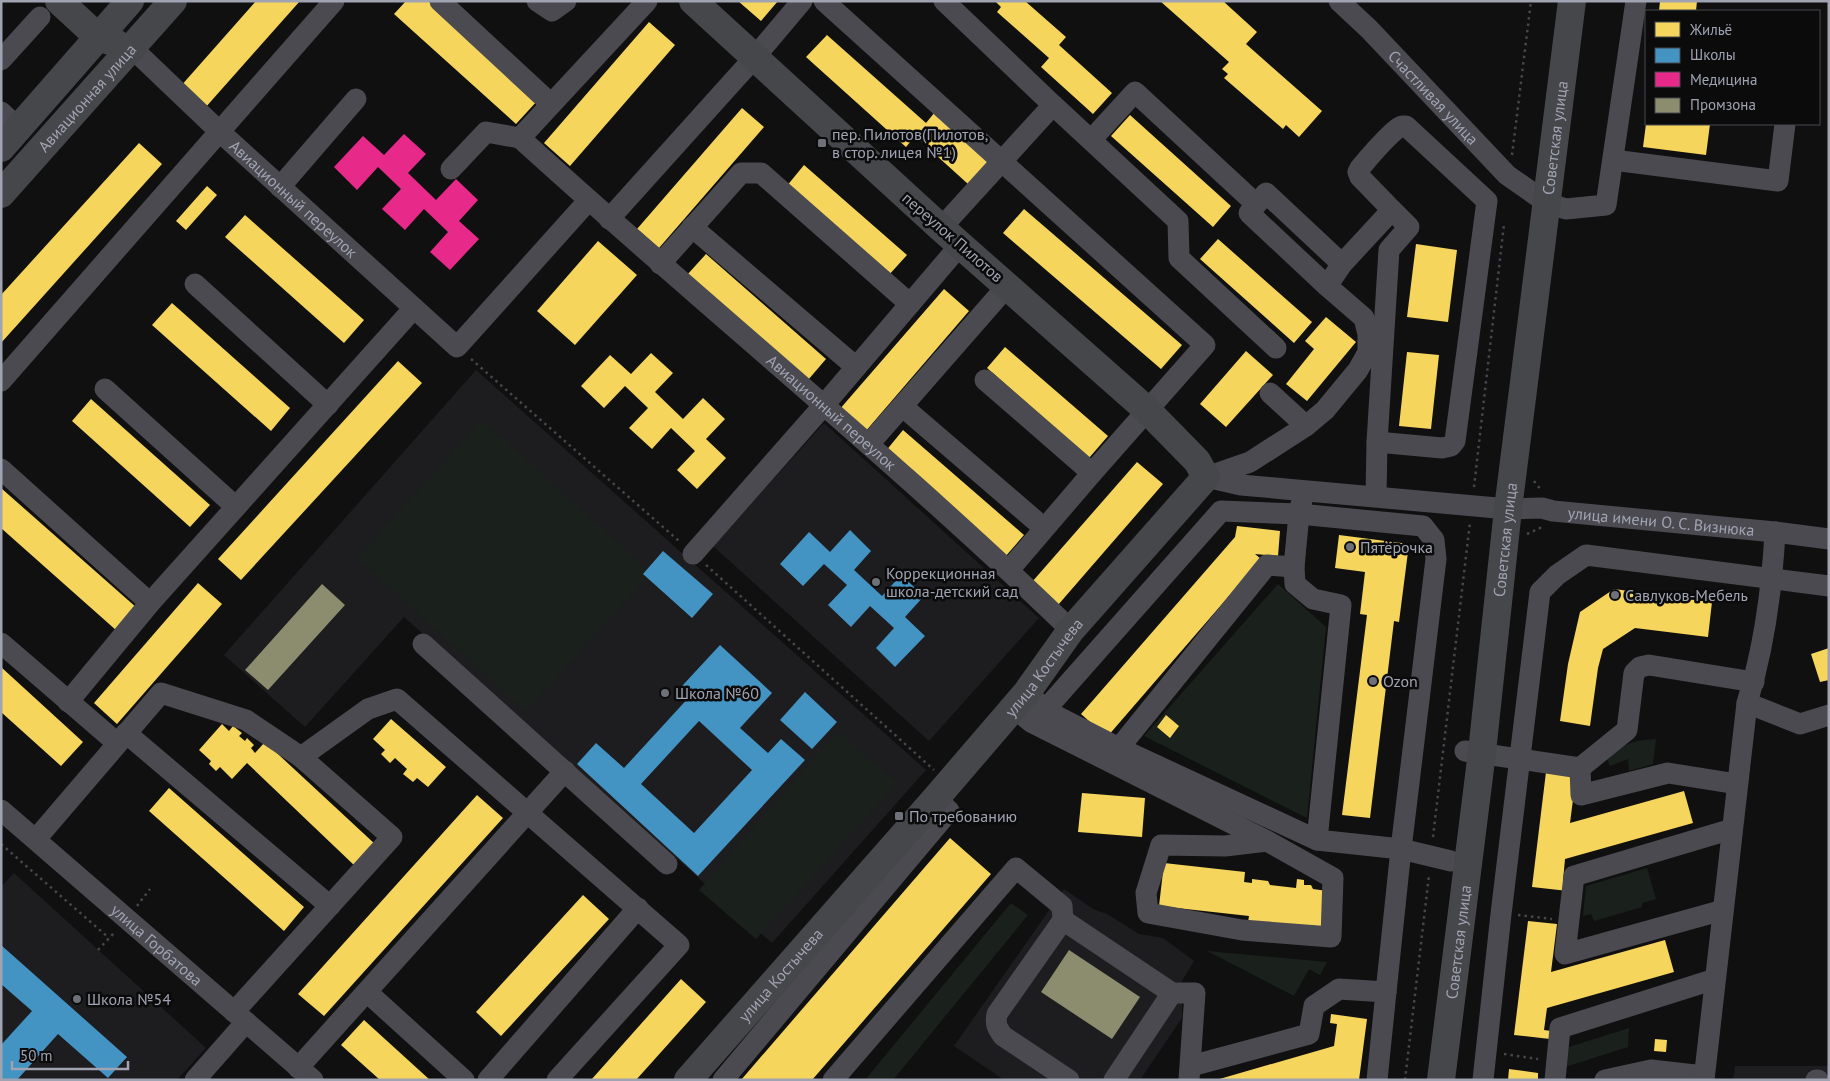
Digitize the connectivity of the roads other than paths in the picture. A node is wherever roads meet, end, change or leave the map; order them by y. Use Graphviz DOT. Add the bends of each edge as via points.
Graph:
graph roads {
  1 [pos="80,1"];
  2 [pos="130,1"];
  3 [pos="173,1"];
  4 [pos="334,1"];
  5 [pos="440,1"];
  6 [pos="537,1"];
  7 [pos="566,1"];
  8 [pos="647,1"];
  9 [pos="693,1"];
  10 [pos="802,1"];
  11 [pos="824,1"];
  12 [pos="944,1"];
  13 [pos="1339,1"];
  14 [pos="1554,1"];
  15 [pos="1572,1"];
  16 [pos="1636,1"];
  17 [pos="50,9"];
  18 [pos="103,32"];
  19 [pos="132,48"];
  20 [pos="754,58"];
  21 [pos="1,60"];
  22 [pos="356,99"];
  23 [pos="551,104"];
  24 [pos="1052,105"];
  25 [pos="1786,125"];
  26 [pos="7,129"];
  27 [pos="220,132"];
  28 [pos="520,138"];
  29 [pos="1091,140"];
  30 [pos="1613,160"];
  31 [pos="1001,162"];
  32 [pos="451,169"];
  33 [pos="280,187"];
  34 [pos="1,194"];
  35 [pos="1539,197"];
  36 [pos="588,201"];
  37 [pos="1256,204"];
  38 [pos="1392,210"];
  39 [pos="609,219"];
  40 [pos="692,227"];
  41 [pos="951,236"];
  42 [pos="660,264"];
  43 [pos="1342,264"];
  44 [pos="195,284"];
  45 [pos="1008,285"];
  46 [pos="1327,286"];
  47 [pos="910,304"];
  48 [pos="414,308"];
  49 [pos="1276,348"];
  50 [pos="856,367"];
  51 [pos="985,380"];
  52 [pos="1,381"];
  53 [pos="105,389"];
  54 [pos="1270,393"];
  55 [pos="328,405"];
  56 [pos="824,405"];
  57 [pos="902,406"];
  58 [pos="1147,410"];
  59 [pos="1306,426"];
  60 [pos="1377,442"];
  61 [pos="869,444"];
  62 [pos="1,469"];
  63 [pos="1092,473"];
  64 [pos="1206,477"];
  65 [pos="1305,490"];
  66 [pos="1376,496"];
  67 [pos="236,507"];
  68 [pos="1490,507"];
  69 [pos="1299,514"];
  70 [pos="1044,528"];
  71 [pos="1776,532"];
  72 [pos="1829,539"];
  73 [pos="693,554"];
  74 [pos="1294,567"];
  75 [pos="1008,570"];
  76 [pos="1772,578"];
  77 [pos="1829,586"];
  78 [pos="150,603"];
  79 [pos="1071,630"];
  80 [pos="1,643"];
  81 [pos="424,644"];
  82 [pos="1754,682"];
  83 [pos="68,702"];
  84 [pos="1028,703"];
  85 [pos="1747,703"];
  86 [pos="1829,715"];
  87 [pos="121,738"];
  88 [pos="1119,748"];
  89 [pos="1473,751"];
  90 [pos="301,757"];
  91 [pos="1520,759"];
  92 [pos="1580,768"];
  93 [pos="565,771"];
  94 [pos="1737,784"];
  95 [pos="936,798"];
  96 [pos="1,810"];
  97 [pos="529,814"];
  98 [pos="1732,829"];
  99 [pos="36,839"];
  100 [pos="1317,840"];
  101 [pos="1267,841"];
  102 [pos="1401,849"];
  103 [pos="1441,859"];
  104 [pos="668,864"];
  105 [pos="330,906"];
  106 [pos="638,908"];
  107 [pos="1723,910"];
  108 [pos="1063,920"];
  109 [pos="1715,979"];
  110 [pos="367,992"];
  111 [pos="1386,992"];
  112 [pos="1172,993"];
  113 [pos="240,1017"];
  114 [pos="1556,1070"];
  115 [pos="1190,1073"];
  116 [pos="305,1074"];
  117 [pos="1704,1078"];
  118 [pos="195,1080"];
  119 [pos="464,1080"];
  120 [pos="488,1080"];
  121 [pos="558,1080"];
  122 [pos="688,1080"];
  123 [pos="723,1080"];
  124 [pos="833,1080"];
  125 [pos="1069,1080"];
  126 [pos="1114,1080"];
  127 [pos="1377,1080"];
  128 [pos="1424,1080"];
  129 [pos="1441,1080"];
  130 [pos="1483,1080"];
  131 [pos="1605,1080"];
  1 -- 18 [label="main road"];
  2 -- 18 [label="main road, Авиационная улица"];
  3 -- 19 [label="main road, Авиационная улица"];
  4 -- 27 [label="street"];
  5 -- 23 [label="street"];
  6 -- 7 [label="street" via="552,11"];
  8 -- 23 [label="street"];
  9 -- 20 [label="main road, переулок Пилотов"];
  10 -- 20 [label="street"];
  11 -- 31 [label="street"];
  12 -- 24 [label="street"];
  13 -- 35 [label="street, Счастливая улица" via="1507,175"];
  14 -- 35 [label="main road, Советская улица"];
  15 -- 35 [label="main road, Советская улица"];
  16 -- 30 [label="street"];
  17 -- 18 [label="main road"];
  17 -- 21 [label="street"];
  18 -- 19 [label="main road"];
  18 -- 26 [label="main road, Авиационная улица"];
  19 -- 27 [label="street, Авиационный переулок"];
  19 -- 34 [label="main road, Авиационная улица"];
  20 -- 39 [label="street"];
  20 -- 41 [label="main road, переулок Пилотов"];
  22 -- 33 [label="street"];
  23 -- 28 [label="street"];
  24 -- 29 [label="street"];
  24 -- 31 [label="street"];
  25 -- 30 [label="street" via="1778,180"];
  27 -- 33 [label="street, Авиационный переулок"];
  27 -- 52 [label="street"];
  28 -- 32 [label="street" via="486,132"];
  28 -- 36 [label="street, Авиационный переулок"];
  29 -- 37 [label="street" via="1135,92"];
  29 -- 49 [label="street" via="1178,221 1179,258"];
  30 -- 35 [label="street" via="1606,205 1566,209"];
  31 -- 41 [label="street"];
  31 -- 58 [label="street" via="1205,345"];
  33 -- 48 [label="street, Авиационный переулок"];
  35 -- 68 [label="main road, Советская улица"];
  36 -- 39 [label="street, Авиационный переулок"];
  36 -- 48 [label="street, Авиационный переулок" via="457,347"];
  37 -- 43 [label="street" via="1266,193"];
  37 -- 46 [label="street, улица Костычева" via="1249,213"];
  38 -- 43 [label="street"];
  38 -- 60 [label="street" via="1409,227 1389,250"];
  38 -- 60 [label="street" via="1358,172 1402,126 1406,126 1487,201 1455,441 1451,446 1442,448"];
  39 -- 42 [label="street, Авиационный переулок"];
  40 -- 42 [label="street"];
  40 -- 47 [label="street" via="741,173 761,173"];
  40 -- 50 [label="street"];
  41 -- 45 [label="main road, переулок Пилотов"];
  41 -- 47 [label="street"];
  42 -- 56 [label="street, Авиационный переулок"];
  43 -- 46 [label="street"];
  44 -- 55 [label="street"];
  45 -- 57 [label="street"];
  45 -- 58 [label="main road, переулок Пилотов"];
  46 -- 59 [label="street, улица Костычева" via="1364,318 1368,352 1358,370 1325,410"];
  47 -- 50 [label="street"];
  48 -- 55 [label="street"];
  50 -- 56 [label="street"];
  51 -- 63 [label="street"];
  53 -- 67 [label="street"];
  54 -- 59 [label="street"];
  55 -- 67 [label="street"];
  56 -- 61 [label="street, Авиационный переулок"];
  56 -- 73 [label="street"];
  57 -- 61 [label="street"];
  57 -- 70 [label="street"];
  58 -- 63 [label="street"];
  58 -- 64 [label="main road, переулок Пилотов" via="1197,461"];
  59 -- 64 [label="street, улица Костычева" via="1250,462"];
  60 -- 66 [label="street"];
  61 -- 75 [label="street, Авиационный переулок"];
  62 -- 78 [label="street"];
  63 -- 70 [label="street"];
  64 -- 65 [label="street, улица имени О. С. Визнюка" via="1241,486"];
  64 -- 79 [label="main road, улица Костычева"];
  65 -- 66 [label="street, улица имени О. С. Визнюка"];
  65 -- 69 [label="street"];
  66 -- 68 [label="street, улица имени О. С. Визнюка"];
  67 -- 78 [label="street"];
  68 -- 71 [label="street, улица имени О. С. Визнюка" via="1542,508"];
  68 -- 89 [label="main road, Советская улица"];
  69 -- 74 [label="street"];
  69 -- 84 [label="street" via="1221,511"];
  69 -- 102 [label="street" via="1423,526 1434,540 1436,559"];
  70 -- 75 [label="street"];
  71 -- 72 [label="street, улица имени О. С. Визнюка"];
  71 -- 76 [label="street"];
  74 -- 88 [label="street" via="1267,565"];
  74 -- 100 [label="street" via="1295,584 1313,599 1341,605"];
  75 -- 79 [label="street, Авиационный переулок"];
  76 -- 77 [label="street"];
  76 -- 82 [label="street"];
  76 -- 91 [label="street" via="1586,555 1557,575 1540,592"];
  78 -- 83 [label="street"];
  79 -- 84 [label="main road, улица Костычева"];
  80 -- 83 [label="street"];
  81 -- 93 [label="street"];
  82 -- 85 [label="street"];
  82 -- 92 [label="street" via="1649,665 1640,667 1634,673 1627,730"];
  83 -- 87 [label="street"];
  84 -- 88 [label="street"];
  84 -- 95 [label="main road, улица Костычева"];
  84 -- 101 [label="street" via="1030,722"];
  85 -- 86 [label="street" via="1800,724"];
  85 -- 94 [label="street"];
  87 -- 90 [label="street" via="161,693 246,720"];
  87 -- 99 [label="street"];
  87 -- 105 [label="street"];
  88 -- 100 [label="street"];
  89 -- 91 [label="street"];
  89 -- 103 [label="main road, Советская улица"];
  89 -- 129 [label="main road, Советская улица"];
  90 -- 97 [label="street" via="368,709 397,699"];
  90 -- 105 [label="street" via="392,838"];
  91 -- 92 [label="street"];
  91 -- 130 [label="street"];
  92 -- 94 [label="street" via="1581,795 1668,773"];
  93 -- 97 [label="street"];
  93 -- 104 [label="street"];
  94 -- 98 [label="street"];
  95 -- 122 [label="main road, улица Костычева"];
  95 -- 123 [label="street" via="949,811"];
  96 -- 99 [label="street, улица Горбатова"];
  97 -- 106 [label="street"];
  97 -- 110 [label="street"];
  98 -- 107 [label="street"];
  98 -- 107 [label="street" via="1574,876 1564,954"];
  99 -- 113 [label="street, улица Горбатова"];
  100 -- 102 [label="street"];
  101 -- 101 [label="street" via="1333,878 1331,938 1242,930 1148,914 1146,893 1161,845 1225,846"];
  102 -- 103 [label="street"];
  102 -- 111 [label="street"];
  103 -- 128 [label="main road, Советская улица"];
  105 -- 113 [label="street"];
  106 -- 120 [label="street"];
  106 -- 121 [label="street" via="679,945"];
  107 -- 109 [label="street"];
  108 -- 112 [label="street"];
  108 -- 124 [label="street" via="1062,906 1022,862"];
  108 -- 125 [label="street" via="997,1014 996,1022 1003,1036"];
  109 -- 114 [label="street" via="1560,1028"];
  109 -- 117 [label="street"];
  110 -- 116 [label="street"];
  110 -- 119 [label="street"];
  111 -- 115 [label="street" via="1339,988 1314,1006 1309,1034"];
  111 -- 127 [label="street"];
  112 -- 115 [label="street" via="1195,993"];
  112 -- 126 [label="street"];
  113 -- 116 [label="street, улица Горбатова"];
  113 -- 118 [label="street"];
  117 -- 131 [label="street" via="1651,1070"];
}
